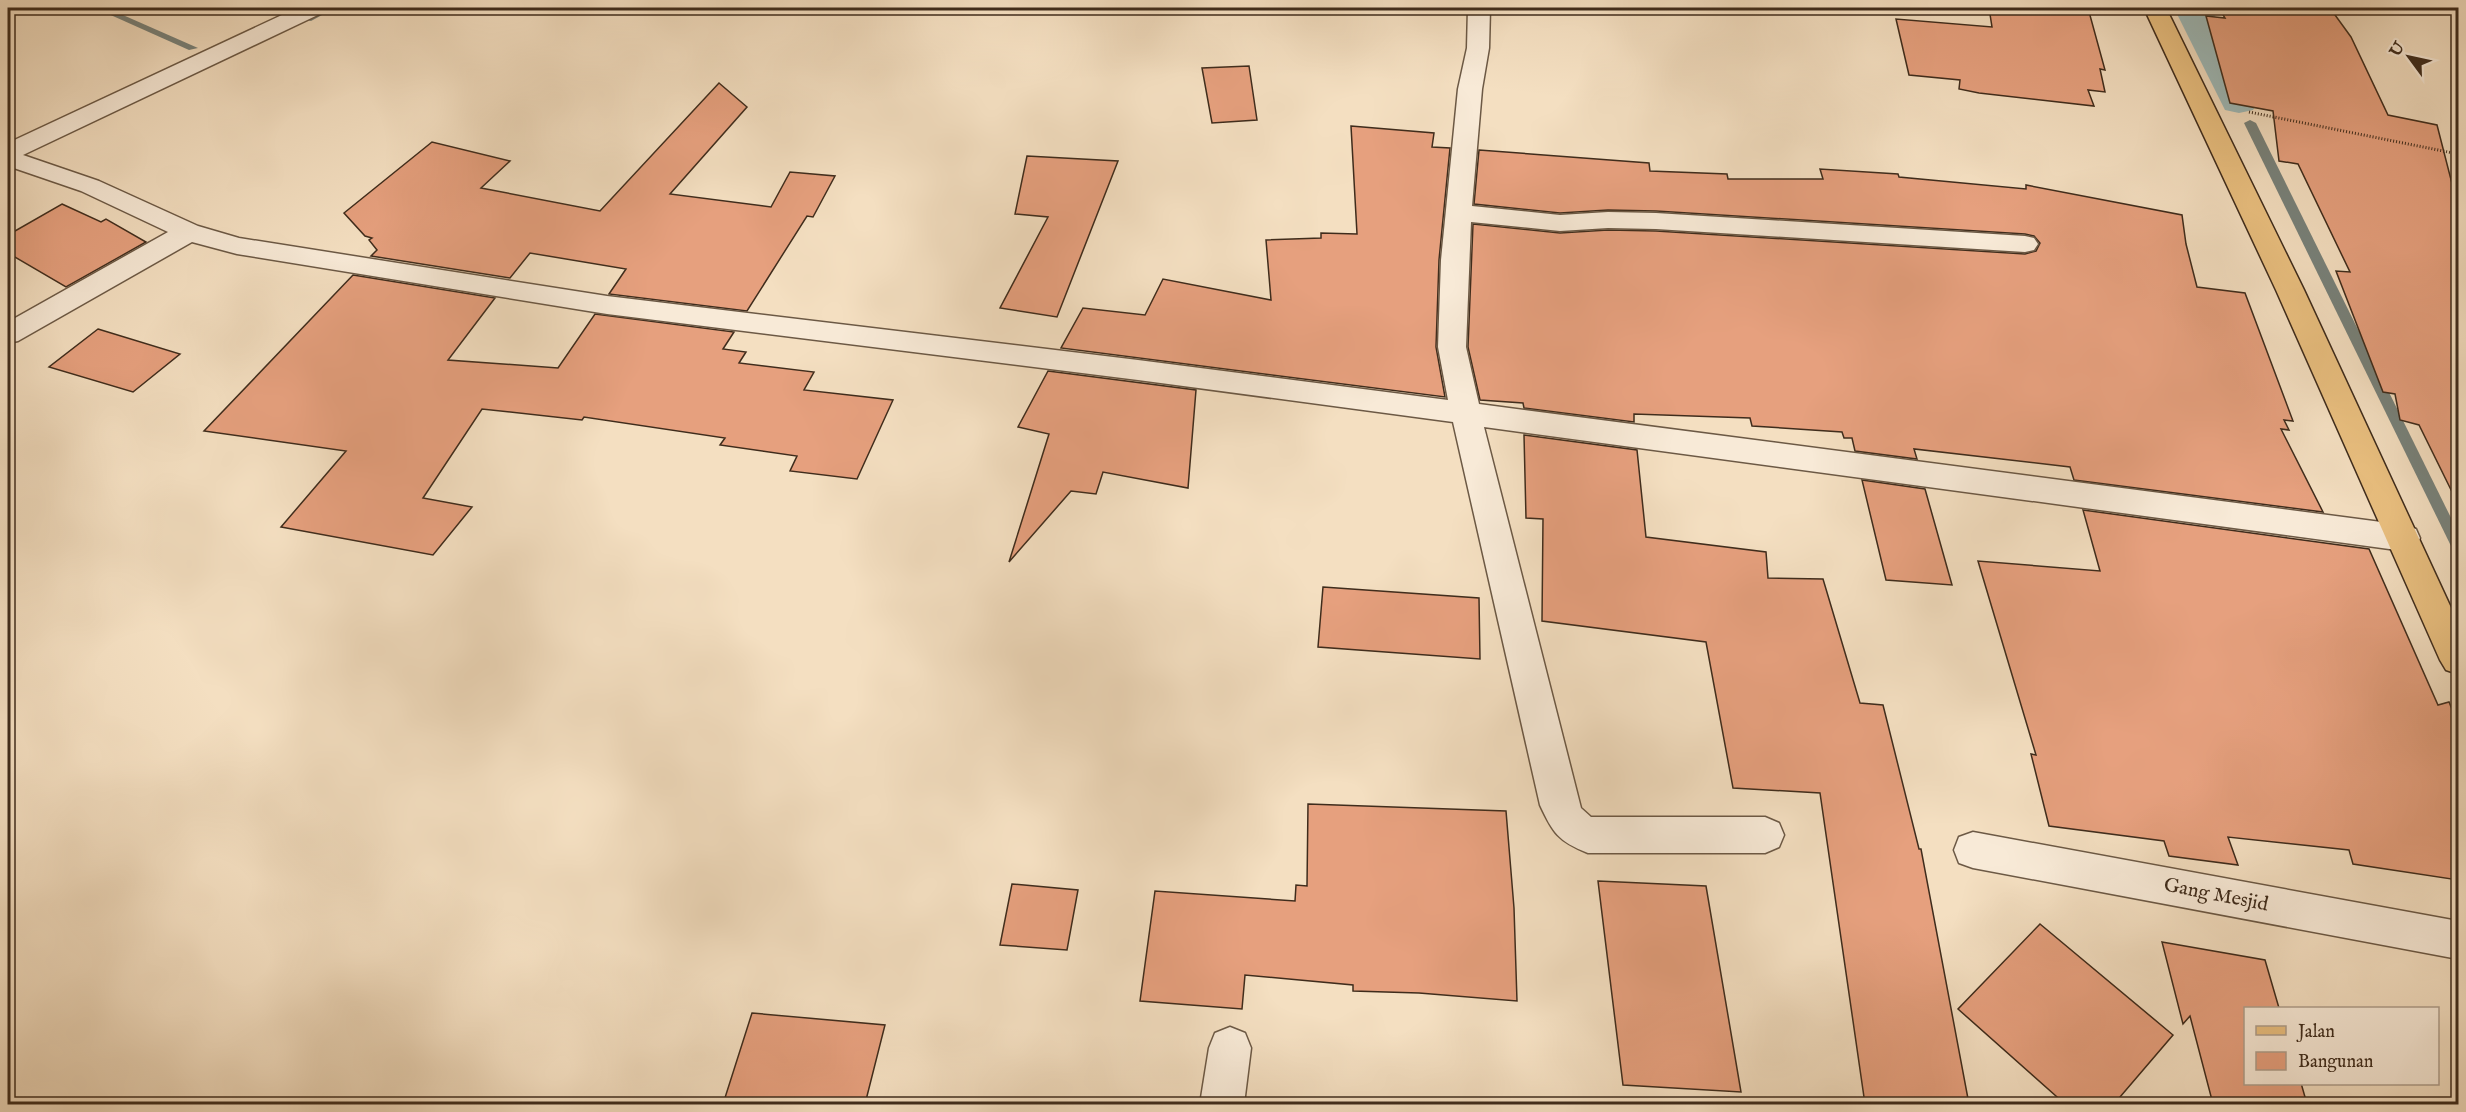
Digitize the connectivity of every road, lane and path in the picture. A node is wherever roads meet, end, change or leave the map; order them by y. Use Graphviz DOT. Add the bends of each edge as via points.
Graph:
graph roads {
  1 [pos="314,8"];
  2 [pos="1479,8"];
  3 [pos="2155,8"];
  4 [pos="2203,106"];
  5 [pos="8,152"];
  6 [pos="2458,154"];
  7 [pos="8,158"];
  8 [pos="1460,213"];
  9 [pos="189,232"];
  10 [pos="2025,244"];
  11 [pos="8,334"];
  12 [pos="1464,414"];
  13 [pos="2404,538"];
  14 [pos="2458,660"];
  15 [pos="1765,836"];
  16 [pos="1972,850"];
  17 [pos="2458,940"];
  18 [pos="1230,1048"];
  19 [pos="1222,1104"];
  1 -- 5 [label="street"];
  2 -- 8 [label="street"];
  3 -- 4 [label="main road"];
  4 -- 6 [label="path"];
  4 -- 13 [label="main road"];
  7 -- 9 [label="street" via="90,186"];
  8 -- 10 [label="street" via="1560,223 1656,221"];
  8 -- 12 [label="street" via="1452,347"];
  9 -- 11 [label="street"];
  9 -- 12 [label="street" via="237,246 607,305"];
  12 -- 13 [label="street"];
  12 -- 15 [label="street" via="1565,820 1588,835"];
  13 -- 14 [label="main road"];
  16 -- 17 [label="street, Gang Mesjid"];
  18 -- 19 [label="street"];
}
